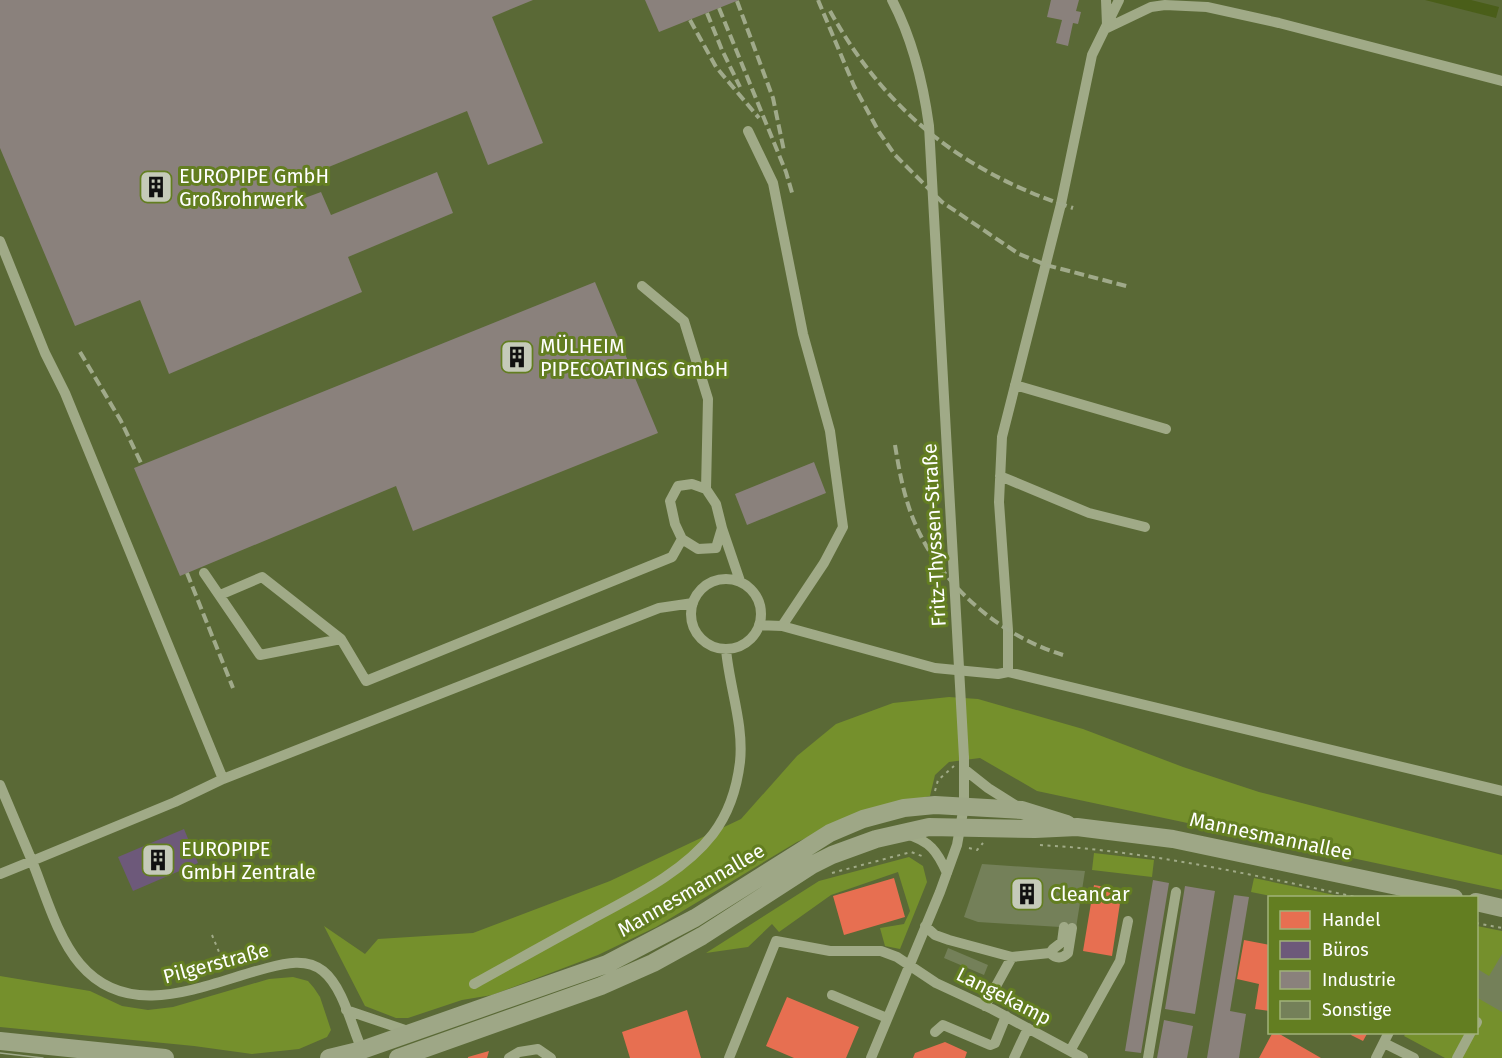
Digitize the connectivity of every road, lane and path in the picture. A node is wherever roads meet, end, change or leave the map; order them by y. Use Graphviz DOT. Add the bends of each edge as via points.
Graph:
graph roads {
  1 [pos="892,0"];
  2 [pos="1106,0"];
  3 [pos="1119,0"];
  4 [pos="1107,28"];
  5 [pos="1502,81"];
  6 [pos="748,131"];
  7 [pos="0,241"];
  8 [pos="642,286"];
  9 [pos="1016,385"];
  10 [pos="1166,429"];
  11 [pos="1000,476"];
  12 [pos="706,489"];
  13 [pos="1145,527"];
  14 [pos="722,528"];
  15 [pos="682,539"];
  16 [pos="204,573"];
  17 [pos="740,581"];
  18 [pos="220,595"];
  19 [pos="693,603"];
  20 [pos="759,625"];
  21 [pos="782,626"];
  22 [pos="341,639"];
  23 [pos="726,649"];
  24 [pos="1008,672"];
  25 [pos="964,764"];
  26 [pos="224,779"];
  27 [pos="0,785"];
  28 [pos="1502,791"];
  29 [pos="964,806"];
  30 [pos="1023,810"];
  31 [pos="5,812"];
  32 [pos="1077,827"];
  33 [pos="900,832"];
  34 [pos="959,836"];
  35 [pos="984,842"];
  36 [pos="1039,845"];
  37 [pos="32,861"];
  38 [pos="947,873"];
  39 [pos="0,874"];
  40 [pos="1176,892"];
  41 [pos="1355,896"];
  42 [pos="1449,896"];
  43 [pos="1478,902"];
  44 [pos="1502,908"];
  45 [pos="1128,921"];
  46 [pos="1478,922"];
  47 [pos="925,926"];
  48 [pos="1068,927"];
  49 [pos="1502,928"];
  50 [pos="212,936"];
  51 [pos="1012,957"];
  52 [pos="909,964"];
  53 [pos="230,978"];
  54 [pos="474,984"];
  55 [pos="832,995"];
  56 [pos="986,1006"];
  57 [pos="346,1010"];
  58 [pos="1006,1016"];
  59 [pos="887,1018"];
  60 [pos="1028,1028"];
  61 [pos="411,1032"];
  62 [pos="935,1032"];
  63 [pos="1388,1034"];
  64 [pos="1471,1034"];
  65 [pos="0,1041"];
  66 [pos="1383,1043"];
  67 [pos="1070,1051"];
  68 [pos="364,1054"];
  69 [pos="165,1058"];
  70 [pos="329,1058"];
  71 [pos="398,1058"];
  72 [pos="509,1058"];
  73 [pos="551,1058"];
  74 [pos="729,1058"];
  75 [pos="871,1058"];
  76 [pos="1014,1058"];
  77 [pos="1083,1058"];
  78 [pos="1148,1058"];
  79 [pos="1376,1058"];
  80 [pos="1414,1058"];
  81 [pos="1457,1058"];
  1 -- 25 [label="street, Fritz-Thyssen-Straße, bridge" via="913,49 924,87 929,126"];
  2 -- 4 [label="street"];
  3 -- 4 [label="street"];
  4 -- 5 [label="street" via="1165,4 1207,7"];
  4 -- 9 [label="street" via="1092,55 1061,204"];
  6 -- 21 [label="street" via="773,183 803,334 830,431 843,527"];
  7 -- 26 [label="street"];
  8 -- 12 [label="street" via="684,321 708,399"];
  9 -- 10 [label="street"];
  9 -- 11 [label="street" via="1002,437"];
  11 -- 13 [label="street" via="1089,513"];
  11 -- 24 [label="street"];
  12 -- 14 [label="street" via="716,504"];
  12 -- 15 [label="street" via="692,484 678,486 670,501"];
  14 -- 15 [label="street" via="716,548 698,549"];
  14 -- 17 [label="street"];
  15 -- 22 [label="street" via="672,557 366,681"];
  16 -- 18 [label="street"];
  17 -- 19 [label="street" via="711,582 698,592"];
  17 -- 20 [label="street" via="758,598"];
  18 -- 22 [label="street" via="261,577"];
  18 -- 22 [label="street" via="260,655"];
  19 -- 23 [label="street" via="696,631 713,646"];
  19 -- 26 [label="street" via="659,608"];
  20 -- 21 [label="street"];
  20 -- 23 [label="street" via="751,638 738,647"];
  21 -- 24 [label="street" via="935,668"];
  23 -- 54 [label="street" via="739,725 740,760 734,792 714,832 691,857 642,891"];
  24 -- 28 [label="street"];
  25 -- 29 [label="street, Fritz-Thyssen-Straße"];
  25 -- 30 [label="street" via="988,788"];
  26 -- 37 [label="street"];
  27 -- 31 [label="street, Pilgerstraße"];
  29 -- 30 [label="main road, Mannesmannallee"];
  29 -- 34 [label="street, Fritz-Thyssen-Straße"];
  29 -- 61 [label="main road, Mannesmannallee" via="920,806 863,819 830,833 695,918 607,964"];
  30 -- 32 [label="main road, Mannesmannallee"];
  31 -- 37 [label="street, Pilgerstraße"];
  32 -- 34 [label="main road, Mannesmannallee"];
  32 -- 42 [label="main road, Mannesmannallee" via="1173,839"];
  33 -- 34 [label="main road, Mannesmannallee" via="929,827"];
  33 -- 38 [label="street" via="933,848"];
  33 -- 71 [label="main road, Mannesmannallee" via="853,846 812,865 653,963 601,986"];
  34 -- 35 [label="path" via="977,850"];
  34 -- 38 [label="street, Fritz-Thyssen-Straße"];
  36 -- 41 [label="path" via="1143,855"];
  37 -- 39 [label="street"];
  37 -- 53 [label="street, Pilgerstraße" via="65,942 95,979 114,990 154,997"];
  38 -- 47 [label="street, Fritz-Thyssen-Straße"];
  40 -- 78 [label="street"];
  43 -- 44 [label="main road"];
  45 -- 67 [label="street" via="1120,961"];
  46 -- 49 [label="path"];
  47 -- 51 [label="street" via="935,935"];
  47 -- 52 [label="street, Fritz-Thyssen-Straße"];
  48 -- 51 [label="street" via="1062,942 1050,953"];
  50 -- 53 [label="path"];
  51 -- 56 [label="street"];
  52 -- 56 [label="street, Langekamp"];
  52 -- 59 [label="street, Fritz-Thyssen-Straße"];
  52 -- 74 [label="street, Langekamp" via="881,951 830,951 776,941"];
  53 -- 57 [label="street, Pilgerstraße" via="290,962 311,964 335,986"];
  55 -- 59 [label="street"];
  56 -- 58 [label="street, Langekamp"];
  57 -- 61 [label="street"];
  57 -- 68 [label="street, Pilgerstraße"];
  58 -- 60 [label="street, Langekamp"];
  58 -- 62 [label="street" via="995,1043 990,1045 943,1025"];
  59 -- 75 [label="street, Fritz-Thyssen-Straße"];
  60 -- 67 [label="street, Langekamp"];
  60 -- 76 [label="street"];
  61 -- 68 [label="main road, Mannesmannallee"];
  63 -- 66 [label="street"];
  64 -- 81 [label="street"];
  65 -- 69 [label="main road"];
  66 -- 79 [label="street"];
  66 -- 80 [label="street"];
  67 -- 77 [label="street, Langekamp"];
  68 -- 70 [label="main road, Mannesmannallee"];
  72 -- 73 [label="street" via="538,1049"];
}
